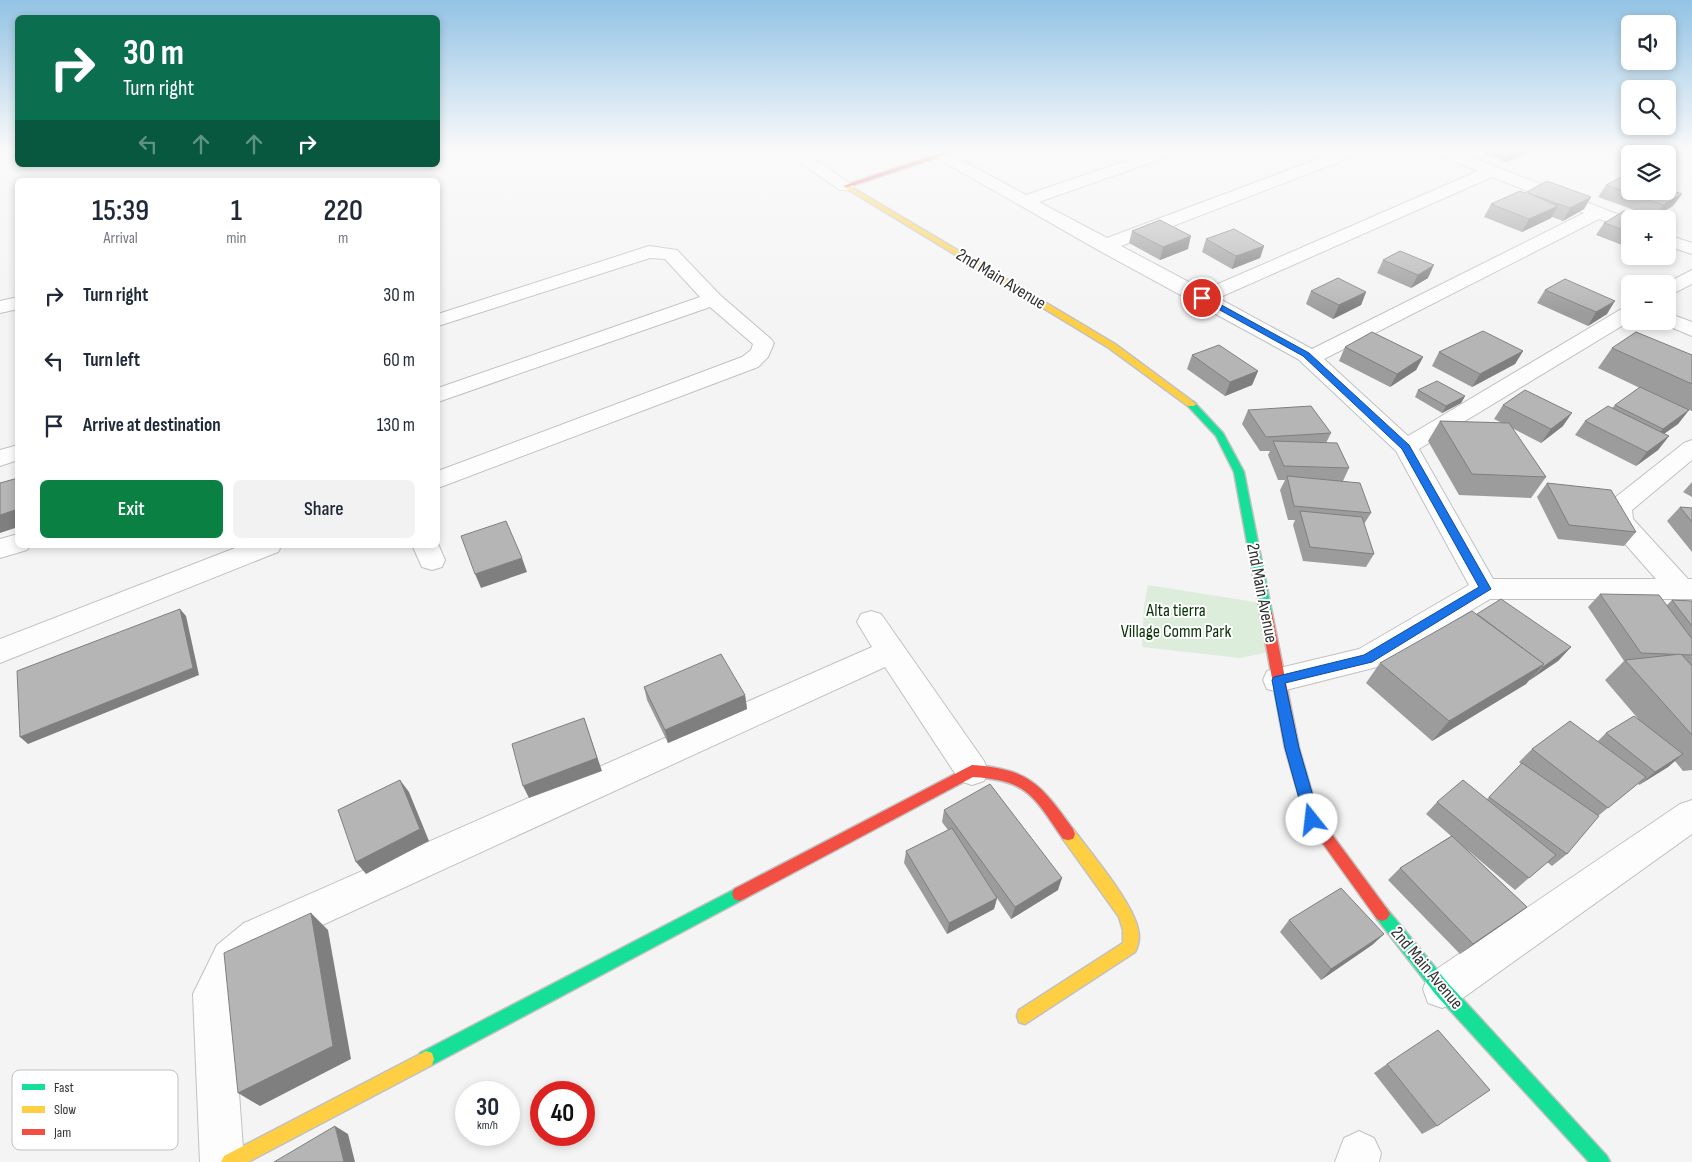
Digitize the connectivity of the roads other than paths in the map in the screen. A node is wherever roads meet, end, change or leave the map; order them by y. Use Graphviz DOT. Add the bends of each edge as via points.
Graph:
graph roads {
  1 [pos="878,205"];
  2 [pos="1032,205"];
  3 [pos="1211,205"];
  4 [pos="1413,205"];
  5 [pos="1580,205"];
  6 [pos="1598,212"];
  7 [pos="1621,221"];
  8 [pos="1676,243"];
  9 [pos="1104,246"];
  10 [pos="1692,249"];
  11 [pos="1692,276"];
  12 [pos="1676,285"];
  13 [pos="713,298"];
  14 [pos="1202,298"];
  15 [pos="15,304"];
  16 [pos="0,307"];
  17 [pos="1621,317"];
  18 [pos="440,319"];
  19 [pos="1676,323"];
  20 [pos="1692,330"];
  21 [pos="1310,358"];
  22 [pos="440,394"];
  23 [pos="1406,448"];
  24 [pos="1692,448"];
  25 [pos="15,453"];
  26 [pos="0,458"];
  27 [pos="440,479"];
  28 [pos="15,544"];
  29 [pos="261,548"];
  30 [pos="0,549"];
  31 [pos="1485,589"];
  32 [pos="1686,589"];
  33 [pos="871,622"];
  34 [pos="0,651"];
  35 [pos="891,651"];
  36 [pos="1278,680"];
  37 [pos="972,771"];
  38 [pos="1692,815"];
  39 [pos="1442,989"];
  40 [pos="1025,1016"];
  41 [pos="222,1162"];
  42 [pos="230,1162"];
  43 [pos="1601,1162"];
  1 -- 36 [label="street, 2nd Main Avenue" via="1112,346 1187,400 1220,435 1239,472"];
  2 -- 9 [label="street"];
  3 -- 9 [label="street"];
  4 -- 14 [label="street"];
  5 -- 6 [label="street"];
  6 -- 7 [label="street"];
  6 -- 21 [label="street"];
  8 -- 10 [label="street"];
  9 -- 14 [label="street"];
  11 -- 12 [label="street"];
  13 -- 18 [label="street" via="670,254 648,252"];
  13 -- 22 [label="street"];
  13 -- 27 [label="street" via="764,343 761,353 750,362"];
  14 -- 21 [label="street"];
  15 -- 16 [label="street"];
  17 -- 23 [label="street"];
  19 -- 20 [label="street"];
  21 -- 23 [label="street"];
  23 -- 31 [label="street"];
  24 -- 32 [label="street" via="1621,506 1618,514 1621,523"];
  25 -- 26 [label="street"];
  28 -- 30 [label="street"];
  29 -- 34 [label="street"];
  31 -- 32 [label="street"];
  31 -- 36 [label="street" via="1368,659"];
  33 -- 35 [label="street"];
  35 -- 37 [label="street"];
  35 -- 41 [label="street" via="257,936 230,958 212,994"];
  36 -- 39 [label="street, 2nd Main Avenue" via="1312,820"];
  37 -- 40 [label="street" via="996,771 1035,788 1125,913 1131,930 1130,947"];
  37 -- 42 [label="street"];
  38 -- 39 [label="street"];
  39 -- 43 [label="street, 2nd Main Avenue"];
}
